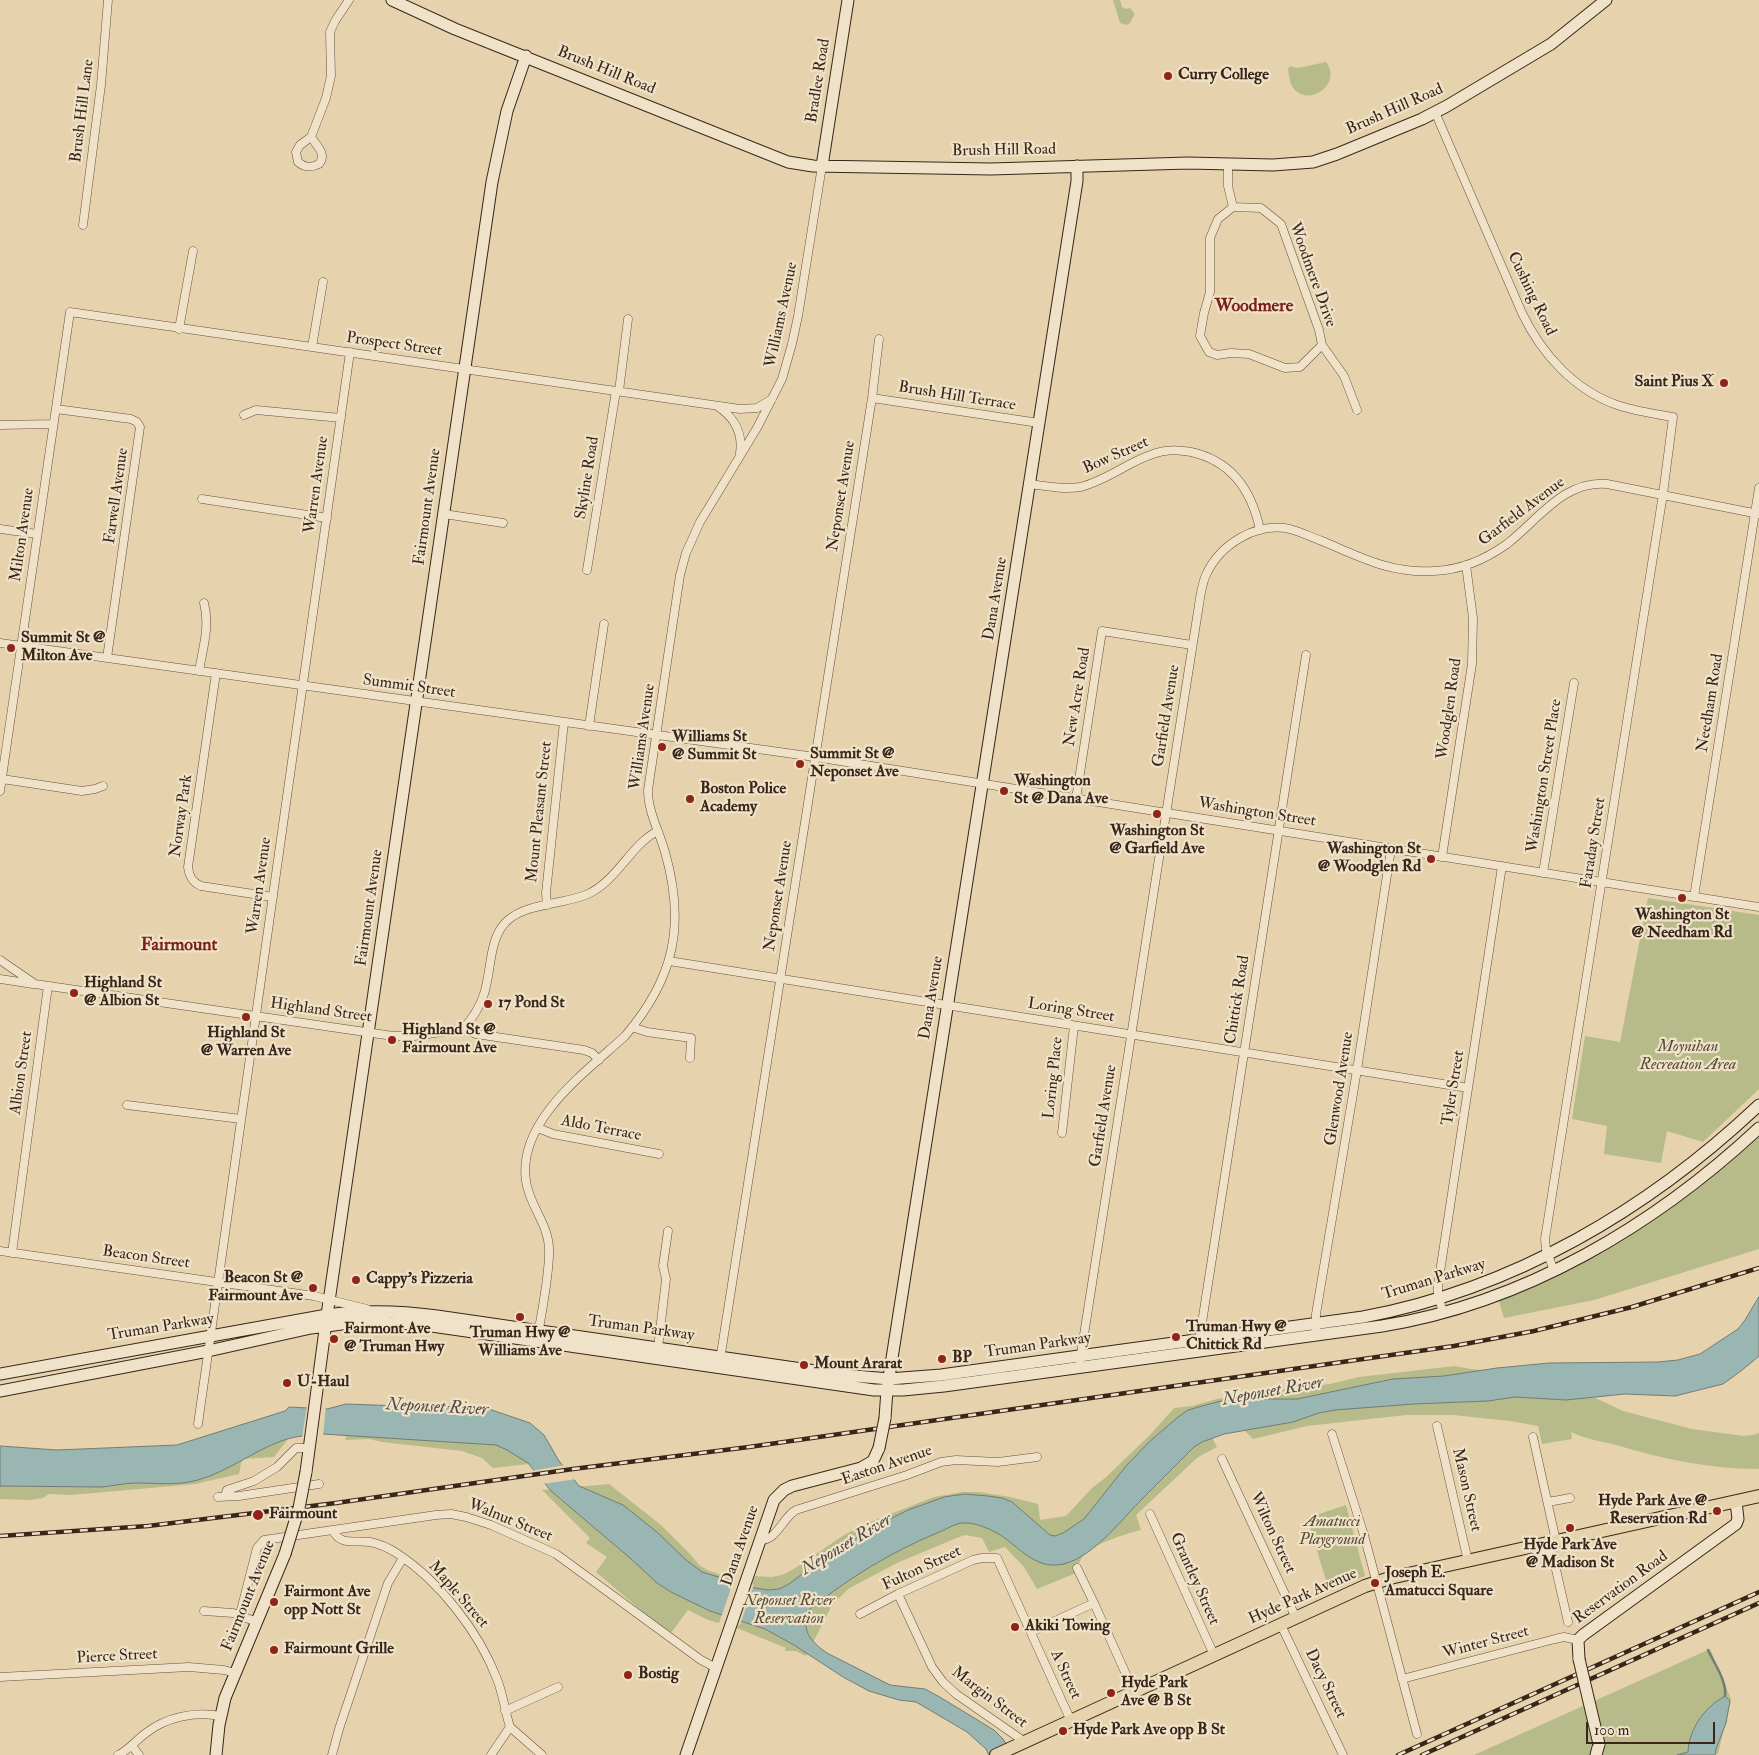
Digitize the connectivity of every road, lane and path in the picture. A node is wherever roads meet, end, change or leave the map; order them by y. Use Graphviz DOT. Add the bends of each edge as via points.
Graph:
graph roads {
  1 [pos="108,0"];
  2 [pos="349,0"];
  3 [pos="392,0"];
  4 [pos="848,0"];
  5 [pos="1606,0"];
  6 [pos="526,56"];
  7 [pos="1435,112"];
  8 [pos="311,137"];
  9 [pos="1228,164"];
  10 [pos="822,166"];
  11 [pos="1077,166"];
  12 [pos="1233,207"];
  13 [pos="83,225"];
  14 [pos="193,251"];
  15 [pos="323,282"];
  16 [pos="70,312"];
  17 [pos="628,320"];
  18 [pos="179,329"];
  19 [pos="879,339"];
  20 [pos="1322,345"];
  21 [pos="312,347"];
  22 [pos="350,352"];
  23 [pos="465,369"];
  24 [pos="617,391"];
  25 [pos="774,398"];
  26 [pos="872,398"];
  27 [pos="715,406"];
  28 [pos="56,409"];
  29 [pos="1357,410"];
  30 [pos="244,415"];
  31 [pos="1673,417"];
  32 [pos="340,418"];
  33 [pos="1039,423"];
  34 [pos="53,424"];
  35 [pos="0,425"];
  36 [pos="739,458"];
  37 [pos="1030,484"];
  38 [pos="1759,488"];
  39 [pos="1663,494"];
  40 [pos="202,499"];
  41 [pos="1757,513"];
  42 [pos="444,514"];
  43 [pos="327,518"];
  44 [pos="503,523"];
  45 [pos="0,529"];
  46 [pos="1260,530"];
  47 [pos="37,534"];
  48 [pos="1466,565"];
  49 [pos="587,570"];
  50 [pos="204,603"];
  51 [pos="604,624"];
  52 [pos="0,643"];
  53 [pos="1192,645"];
  54 [pos="21,646"];
  55 [pos="1306,655"];
  56 [pos="107,658"];
  57 [pos="200,671"];
  58 [pos="216,673"];
  59 [pos="1574,683"];
  60 [pos="303,686"];
  61 [pos="416,702"];
  62 [pos="564,722"];
  63 [pos="589,726"];
  64 [pos="657,735"];
  65 [pos="815,757"];
  66 [pos="2,769"];
  67 [pos="2,780"];
  68 [pos="983,784"];
  69 [pos="103,786"];
  70 [pos="0,791"];
  71 [pos="1076,799"];
  72 [pos="1166,813"];
  73 [pos="658,831"];
  74 [pos="1279,831"];
  75 [pos="1391,848"];
  76 [pos="1442,857"];
  77 [pos="1502,866"];
  78 [pos="1543,873"];
  79 [pos="1602,882"];
  80 [pos="272,897"];
  81 [pos="1694,897"];
  82 [pos="547,905"];
  83 [pos="1759,907"];
  84 [pos="0,960"];
  85 [pos="669,961"];
  86 [pos="0,979"];
  87 [pos="780,980"];
  88 [pos="34,984"];
  89 [pos="48,986"];
  90 [pos="947,1006"];
  91 [pos="256,1016"];
  92 [pos="1074,1026"];
  93 [pos="632,1027"];
  94 [pos="463,1029"];
  95 [pos="368,1032"];
  96 [pos="1131,1034"];
  97 [pos="1244,1052"];
  98 [pos="690,1058"];
  99 [pos="599,1060"];
  100 [pos="1357,1070"];
  101 [pos="1468,1088"];
  102 [pos="127,1105"];
  103 [pos="1759,1105"];
  104 [pos="241,1118"];
  105 [pos="538,1128"];
  106 [pos="1759,1128"];
  107 [pos="1062,1133"];
  108 [pos="660,1154"];
  109 [pos="668,1231"];
  110 [pos="0,1251"];
  111 [pos="12,1253"];
  112 [pos="1548,1255"];
  113 [pos="1554,1271"];
  114 [pos="218,1282"];
  115 [pos="1439,1298"];
  116 [pos="329,1299"];
  117 [pos="376,1311"];
  118 [pos="1443,1313"];
  119 [pos="326,1321"];
  120 [pos="1316,1329"];
  121 [pos="210,1337"];
  122 [pos="538,1337"];
  123 [pos="1199,1345"];
  124 [pos="658,1348"];
  125 [pos="208,1351"];
  126 [pos="76,1360"];
  127 [pos="720,1362"];
  128 [pos="1081,1362"];
  129 [pos="0,1374"];
  130 [pos="80,1376"];
  131 [pos="888,1384"];
  132 [pos="0,1390"];
  133 [pos="198,1424"];
  134 [pos="1437,1426"];
  135 [pos="1332,1434"];
  136 [pos="1533,1437"];
  137 [pos="310,1444"];
  138 [pos="1037,1457"];
  139 [pos="1222,1459"];
  140 [pos="319,1484"];
  141 [pos="1759,1496"];
  142 [pos="1570,1498"];
  143 [pos="1548,1502"];
  144 [pos="1736,1502"];
  145 [pos="1150,1514"];
  146 [pos="332,1530"];
  147 [pos="760,1540"];
  148 [pos="1556,1542"];
  149 [pos="1528,1548"];
  150 [pos="403,1558"];
  151 [pos="997,1558"];
  152 [pos="1468,1561"];
  153 [pos="1077,1568"];
  154 [pos="1376,1583"];
  155 [pos="898,1594"];
  156 [pos="1094,1603"];
  157 [pos="204,1611"];
  158 [pos="240,1614"];
  159 [pos="860,1614"];
  160 [pos="1296,1618"];
  161 [pos="257,1622"];
  162 [pos="1568,1622"];
  163 [pos="1281,1625"];
  164 [pos="1031,1632"];
  165 [pos="1578,1640"];
  166 [pos="1214,1656"];
  167 [pos="716,1668"];
  168 [pos="235,1674"];
  169 [pos="0,1677"];
  170 [pos="1402,1680"];
  171 [pos="558,1687"];
  172 [pos="1134,1692"];
  173 [pos="505,1711"];
  174 [pos="220,1716"];
  175 [pos="1071,1721"];
  176 [pos="510,1727"];
  177 [pos="1417,1734"];
  178 [pos="1020,1744"];
  179 [pos="132,1746"];
  180 [pos="1597,1749"];
  181 [pos="118,1755"];
  182 [pos="139,1755"];
  183 [pos="216,1755"];
  184 [pos="332,1755"];
  185 [pos="491,1755"];
  186 [pos="542,1755"];
  187 [pos="686,1755"];
  188 [pos="996,1755"];
  189 [pos="1343,1755"];
  1 -- 13 [label="street, Brush Hill Lane"];
  2 -- 8 [label="street" via="330,32 329,87"];
  3 -- 6 [label="street, Brush Hill Road"];
  4 -- 10 [label="street, Bradlee Road"];
  5 -- 7 [label="street, Brush Hill Road" via="1559,38"];
  6 -- 10 [label="street, Brush Hill Road" via="772,157"];
  6 -- 23 [label="street, Fairmount Avenue" via="508,105 494,164"];
  7 -- 9 [label="street, Brush Hill Road" via="1322,160 1273,165"];
  7 -- 31 [label="street, Cushing Road" via="1522,313 1543,349 1570,376 1603,399 1626,408"];
  9 -- 11 [label="street, Brush Hill Road"];
  9 -- 12 [label="street" via="1228,186"];
  10 -- 11 [label="street, Brush Hill Road" via="991,169"];
  10 -- 25 [label="street, Williams Avenue" via="797,324 786,368"];
  11 -- 33 [label="street, Dana Avenue"];
  12 -- 20 [label="street, Woodmere Drive" via="1261,208 1281,224 1320,330"];
  12 -- 20 [label="street, Woodmere Drive" via="1218,219 1210,238 1210,292 1200,336 1208,352 1217,355 1249,354 1285,368 1300,367"];
  14 -- 18 [label="street"];
  15 -- 21 [label="street"];
  16 -- 18 [label="street, Prospect Street"];
  16 -- 28 [label="street, Milton Avenue"];
  17 -- 24 [label="street, Skyline Road"];
  18 -- 21 [label="street, Prospect Street"];
  19 -- 26 [label="street, Neponset Avenue"];
  20 -- 29 [label="street" via="1344,376"];
  21 -- 22 [label="street, Prospect Street"];
  22 -- 23 [label="street, Prospect Street"];
  22 -- 32 [label="street, Warren Avenue"];
  23 -- 24 [label="street, Prospect Street"];
  23 -- 42 [label="street, Fairmount Avenue"];
  24 -- 27 [label="street, Prospect Street"];
  24 -- 49 [label="street, Skyline Road"];
  25 -- 27 [label="street, Prospect Street" via="752,409"];
  25 -- 36 [label="street, Williams Avenue"];
  26 -- 33 [label="street, Brush Hill Terrace"];
  26 -- 65 [label="street, Neponset Avenue"];
  27 -- 36 [label="street" via="729,416 738,430 741,441"];
  28 -- 34 [label="street, Milton Avenue"];
  28 -- 56 [label="street, Farwell Avenue" via="131,419 140,426"];
  30 -- 32 [label="street" via="256,410"];
  31 -- 39 [label="street, Faraday Street"];
  32 -- 43 [label="street, Warren Avenue"];
  33 -- 37 [label="street, Dana Avenue"];
  34 -- 35 [label="street"];
  34 -- 47 [label="street, Milton Avenue"];
  36 -- 64 [label="street, Williams Avenue" via="700,522 684,560"];
  37 -- 46 [label="street, Bow Street" via="1060,488 1081,486 1154,453 1168,450 1188,452 1216,461 1238,479 1250,498"];
  37 -- 68 [label="street, Dana Avenue"];
  38 -- 41 [label="street, Needham Road"];
  39 -- 41 [label="street, Garfield Avenue"];
  39 -- 48 [label="street, Garfield Avenue" via="1601,483 1577,487 1500,548"];
  39 -- 79 [label="street, Faraday Street"];
  40 -- 43 [label="street"];
  41 -- 81 [label="street, Needham Road"];
  42 -- 44 [label="street"];
  42 -- 61 [label="street, Fairmount Avenue"];
  43 -- 60 [label="street, Warren Avenue"];
  45 -- 47 [label="street"];
  46 -- 48 [label="street, Garfield Avenue" via="1294,530 1394,569 1420,572"];
  46 -- 53 [label="street, Garfield Avenue" via="1228,546 1209,569"];
  47 -- 54 [label="street, Milton Avenue"];
  48 -- 76 [label="street, Woodglen Road" via="1473,618 1472,664"];
  50 -- 57 [label="street" via="206,633"];
  51 -- 63 [label="street"];
  52 -- 54 [label="street, Summit Street"];
  53 -- 71 [label="street, New Acre Road" via="1102,631"];
  53 -- 72 [label="street, Garfield Avenue"];
  54 -- 56 [label="street, Summit Street"];
  54 -- 66 [label="street, Milton Avenue"];
  55 -- 74 [label="street, Chittick Road"];
  56 -- 57 [label="street, Summit Street"];
  57 -- 58 [label="street, Summit Street"];
  58 -- 60 [label="street, Summit Street"];
  58 -- 80 [label="street, Norway Park" via="189,875 200,886"];
  59 -- 78 [label="street, Washington Street Place"];
  60 -- 61 [label="street, Summit Street"];
  60 -- 80 [label="street, Warren Avenue"];
  61 -- 62 [label="street, Summit Street"];
  61 -- 95 [label="street, Fairmount Avenue"];
  62 -- 63 [label="street, Summit Street"];
  62 -- 82 [label="street, Mount Pleasant Street"];
  63 -- 64 [label="street, Summit Street"];
  64 -- 65 [label="street, Summit Street"];
  64 -- 73 [label="street, Williams Avenue" via="648,796"];
  65 -- 68 [label="street, Washington Street"];
  65 -- 87 [label="street, Neponset Avenue"];
  66 -- 67 [label="street, Milton Avenue"];
  67 -- 69 [label="street" via="82,790"];
  67 -- 70 [label="street, Milton Avenue"];
  68 -- 71 [label="street, Washington Street"];
  68 -- 90 [label="street, Dana Avenue"];
  71 -- 72 [label="street, Washington Street"];
  72 -- 74 [label="street, Washington Street"];
  72 -- 96 [label="street, Garfield Avenue"];
  73 -- 82 [label="street" via="594,890"];
  73 -- 85 [label="street, Williams Avenue" via="675,905 675,930"];
  74 -- 75 [label="street, Washington Street"];
  74 -- 97 [label="street, Chittick Road"];
  75 -- 76 [label="street, Washington Street"];
  75 -- 100 [label="street, Glenwood Avenue"];
  76 -- 77 [label="street, Washington Street"];
  77 -- 78 [label="street, Washington Street"];
  77 -- 101 [label="street, Tyler Street"];
  78 -- 79 [label="street, Washington Street"];
  79 -- 81 [label="street, Washington Street"];
  79 -- 112 [label="street, Faraday Street" via="1545,1239"];
  80 -- 91 [label="street, Warren Avenue"];
  81 -- 83 [label="street, Washington Street"];
  82 -- 94 [label="street" via="516,914 500,929 482,1001"];
  84 -- 88 [label="street, Highland Street"];
  85 -- 87 [label="street, Loring Street"];
  85 -- 93 [label="street, Williams Avenue" via="656,990"];
  86 -- 88 [label="street, Highland Street"];
  87 -- 90 [label="street, Loring Street"];
  87 -- 127 [label="street, Neponset Avenue"];
  88 -- 89 [label="street, Highland Street"];
  89 -- 91 [label="street, Highland Street"];
  89 -- 111 [label="street, Albion Street"];
  90 -- 92 [label="street, Loring Street"];
  90 -- 131 [label="street, Dana Avenue"];
  91 -- 95 [label="street, Highland Street"];
  91 -- 104 [label="street, Warren Avenue"];
  92 -- 96 [label="street, Loring Street"];
  92 -- 107 [label="street, Loring Place"];
  93 -- 98 [label="street" via="691,1038"];
  93 -- 99 [label="street, Williams Avenue"];
  94 -- 95 [label="street, Highland Street" via="407,1036"];
  94 -- 99 [label="street, Highland Street" via="476,1034 584,1050"];
  95 -- 116 [label="street, Fairmount Avenue"];
  96 -- 97 [label="street, Loring Street"];
  96 -- 128 [label="street, Garfield Avenue"];
  97 -- 100 [label="street, Loring Street"];
  97 -- 123 [label="street, Chittick Road"];
  99 -- 105 [label="street, Williams Avenue" via="553,1105"];
  100 -- 101 [label="street, Loring Street"];
  100 -- 120 [label="street, Glenwood Avenue"];
  101 -- 115 [label="street, Tyler Street" via="1438,1285"];
  102 -- 104 [label="street"];
  103 -- 112 [label="street, Truman Parkway" via="1660,1188"];
  104 -- 114 [label="street, Warren Avenue"];
  105 -- 108 [label="street, Aldo Terrace" via="553,1134"];
  105 -- 122 [label="street, Williams Avenue" via="527,1152 525,1172 529,1193 547,1234 549,1250"];
  106 -- 113 [label="street, Truman Parkway" via="1705,1176 1666,1204 1614,1239"];
  109 -- 124 [label="street"];
  110 -- 111 [label="street, Beacon Street"];
  111 -- 114 [label="street, Beacon Street"];
  112 -- 113 [label="street, Faraday Street"];
  112 -- 115 [label="street, Truman Parkway"];
  113 -- 118 [label="street, Truman Parkway" via="1490,1298"];
  114 -- 116 [label="street, Beacon Street"];
  114 -- 121 [label="street, Warren Avenue"];
  115 -- 118 [label="street, Tyler Street"];
  115 -- 120 [label="street, Truman Parkway"];
  116 -- 117 [label="street, Beacon Street"];
  116 -- 119 [label="street, Fairmount Avenue"];
  117 -- 119 [label="street, Truman Parkway"];
  117 -- 122 [label="street, Truman Parkway" via="429,1315"];
  118 -- 120 [label="street, Truman Parkway" via="1397,1324"];
  119 -- 121 [label="street, Truman Parkway"];
  119 -- 122 [label="street, Truman Parkway" via="404,1323"];
  119 -- 125 [label="street, Truman Parkway"];
  119 -- 137 [label="street, Fairmount Avenue"];
  120 -- 123 [label="street, Truman Parkway"];
  121 -- 125 [label="street, Warren Avenue"];
  121 -- 126 [label="street, Truman Parkway"];
  122 -- 124 [label="street, Truman Parkway"];
  122 -- 127 [label="street, Truman Parkway"];
  123 -- 128 [label="street, Truman Parkway"];
  124 -- 127 [label="street, Truman Parkway"];
  125 -- 130 [label="street, Truman Parkway"];
  125 -- 133 [label="street, Warren Avenue"];
  126 -- 129 [label="street, Truman Parkway"];
  126 -- 130 [label="street"];
  127 -- 131 [label="street, Truman Parkway" via="820,1383"];
  128 -- 131 [label="street, Truman Parkway" via="959,1373"];
  130 -- 132 [label="street, Truman Parkway"];
  131 -- 147 [label="street, Dana Avenue, bridge" via="885,1418 873,1461 861,1468 784,1490 774,1500"];
  134 -- 152 [label="street, Mason Street"];
  135 -- 154 [label="street"];
  136 -- 143 [label="street"];
  137 -- 140 [label="street" via="296,1448 277,1467 254,1481 227,1490 221,1496"];
  137 -- 161 [label="street, Fairmount Avenue, bridge" via="300,1503 285,1554"];
  138 -- 147 [label="street, Easton Avenue" via="991,1463 941,1462 796,1510 771,1536"];
  139 -- 160 [label="street, Wilton Street"];
  141 -- 144 [label="main road, Hyde Park Avenue"];
  142 -- 143 [label="street"];
  143 -- 148 [label="street"];
  144 -- 148 [label="main road, Hyde Park Avenue"];
  144 -- 165 [label="street, Reservation Road" via="1736,1524"];
  145 -- 166 [label="street, Grantley Street"];
  146 -- 150 [label="street, Maple Street" via="341,1540 378,1544"];
  146 -- 158 [label="street, Walnut Street" via="272,1537 261,1542"];
  146 -- 167 [label="street, Walnut Street" via="444,1514 483,1522 562,1558"];
  147 -- 167 [label="street, Dana Avenue"];
  148 -- 149 [label="main road, Hyde Park Avenue"];
  149 -- 152 [label="main road, Hyde Park Avenue"];
  149 -- 162 [label="street" via="1552,1552"];
  150 -- 173 [label="street, Maple Street" via="427,1578 475,1633 498,1681"];
  150 -- 184 [label="street" via="388,1582"];
  151 -- 155 [label="street, Fulton Street" via="973,1560"];
  151 -- 164 [label="street, A Street"];
  152 -- 154 [label="main road, Hyde Park Avenue"];
  153 -- 156 [label="street"];
  154 -- 160 [label="main road, Hyde Park Avenue"];
  154 -- 170 [label="street"];
  155 -- 159 [label="street, Fulton Street"];
  155 -- 178 [label="street, Margin Street" via="932,1666 943,1682"];
  156 -- 164 [label="street"];
  156 -- 172 [label="street"];
  157 -- 158 [label="street"];
  158 -- 161 [label="street"];
  160 -- 163 [label="main road, Hyde Park Avenue"];
  161 -- 168 [label="street, Fairmount Avenue"];
  163 -- 166 [label="main road, Hyde Park Avenue"];
  163 -- 189 [label="street, Dacy Street"];
  164 -- 175 [label="street, A Street"];
  165 -- 170 [label="street, Winter Street" via="1555,1639"];
  165 -- 180 [label="street, Reservation Road, bridge" via="1577,1650"];
  166 -- 172 [label="main road, Hyde Park Avenue"];
  167 -- 187 [label="street, Dana Avenue"];
  168 -- 169 [label="street, Pierce Street" via="189,1667"];
  168 -- 174 [label="street, Fairmount Avenue"];
  170 -- 177 [label="street"];
  171 -- 173 [label="street"];
  172 -- 175 [label="main road, Hyde Park Avenue"];
  173 -- 176 [label="street, Maple Street"];
  174 -- 179 [label="street" via="185,1716 170,1720 148,1731"];
  174 -- 183 [label="street, Fairmount Avenue"];
  175 -- 178 [label="main road, Hyde Park Avenue"];
  176 -- 185 [label="street"];
  176 -- 186 [label="street"];
  178 -- 188 [label="main road, Hyde Park Avenue"];
  179 -- 181 [label="street"];
  179 -- 182 [label="street"];
}
